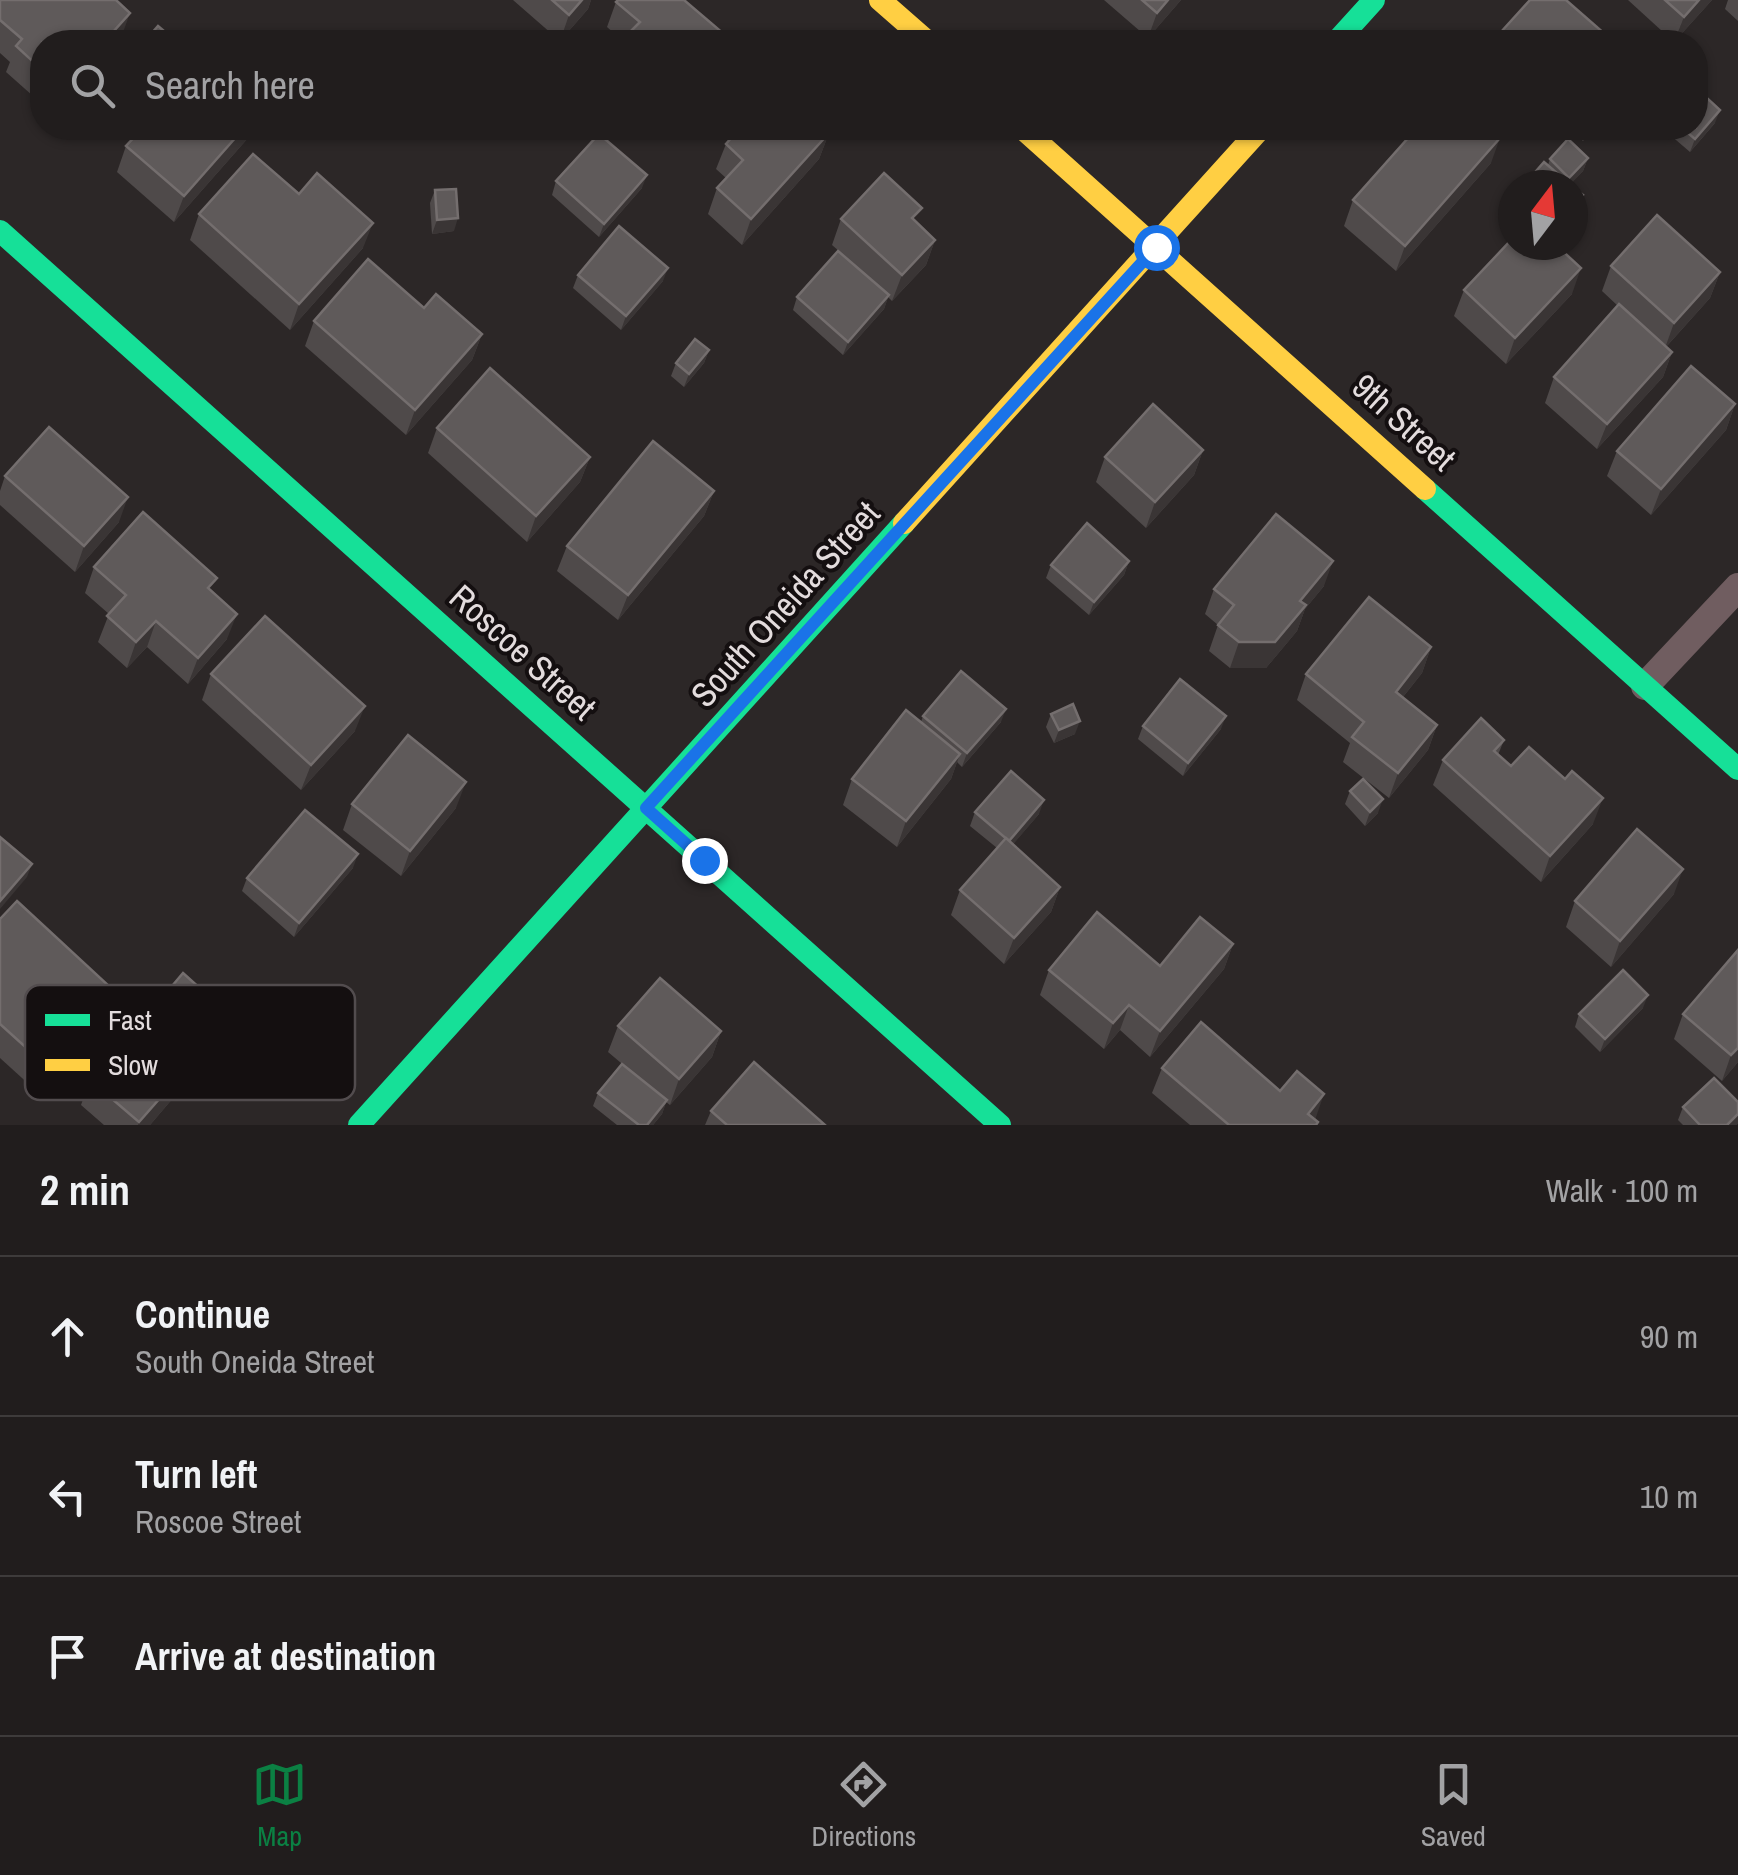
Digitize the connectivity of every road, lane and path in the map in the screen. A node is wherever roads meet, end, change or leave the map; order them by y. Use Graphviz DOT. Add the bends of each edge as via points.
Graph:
graph roads {
  1 [pos="880,0"];
  2 [pos="1374,0"];
  3 [pos="914,30"];
  4 [pos="1347,30"];
  5 [pos="1036,140"];
  6 [pos="1250,140"];
  7 [pos="0,230"];
  8 [pos="1156,247"];
  9 [pos="1738,587"];
  10 [pos="1645,686"];
  11 [pos="1738,770"];
  12 [pos="646,808"];
  13 [pos="359,1125"];
  14 [pos="1000,1125"];
  1 -- 3 [label="street"];
  2 -- 4 [label="street"];
  5 -- 8 [label="street, 9th Street"];
  6 -- 8 [label="street, South Oneida Street"];
  7 -- 12 [label="street, Roscoe Street"];
  8 -- 10 [label="street, 9th Street"];
  8 -- 12 [label="street, South Oneida Street"];
  9 -- 10 [label="lane"];
  10 -- 11 [label="street, 9th Street"];
  12 -- 13 [label="street, South Oneida Street"];
  12 -- 14 [label="street, Roscoe Street"];
}
